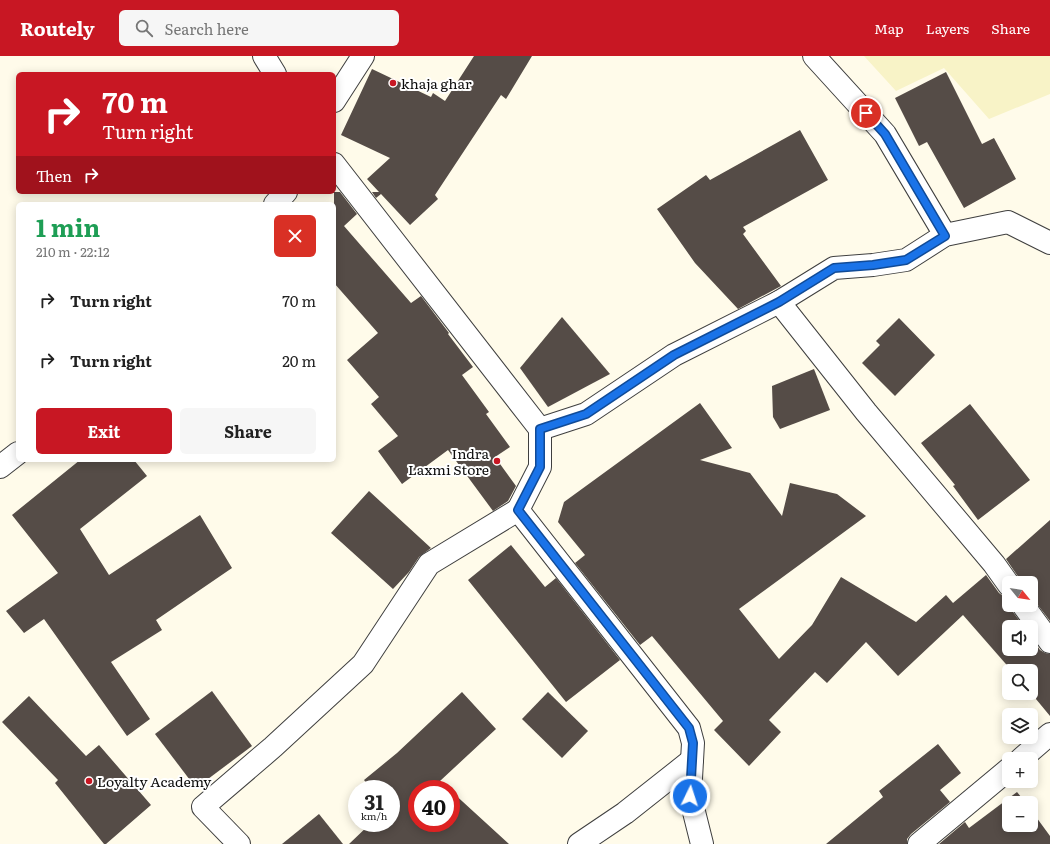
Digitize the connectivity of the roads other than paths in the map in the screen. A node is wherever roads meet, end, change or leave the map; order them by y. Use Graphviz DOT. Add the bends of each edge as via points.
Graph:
graph roads {
  1 [pos="264,56"];
  2 [pos="363,56"];
  3 [pos="814,56"];
  4 [pos="274,72"];
  5 [pos="336,98"];
  6 [pos="336,167"];
  7 [pos="284,194"];
  8 [pos="277,202"];
  9 [pos="945,236"];
  10 [pos="1050,243"];
  11 [pos="779,302"];
  12 [pos="540,429"];
  13 [pos="16,455"];
  14 [pos="0,467"];
  15 [pos="518,510"];
  16 [pos="1003,576"];
  17 [pos="1028,612"];
  18 [pos="1050,642"];
  19 [pos="1050,734"];
  20 [pos="1029,752"];
  21 [pos="692,760"];
  22 [pos="1002,775"];
  23 [pos="239,844"];
  24 [pos="579,844"];
  25 [pos="702,844"];
  26 [pos="919,844"];
  1 -- 4 [label="street"];
  2 -- 5 [label="street"];
  3 -- 9 [label="street" via="885,134"];
  6 -- 12 [label="street"];
  7 -- 8 [label="street"];
  9 -- 10 [label="street" via="1008,222"];
  9 -- 11 [label="street" via="906,260 834,268"];
  11 -- 12 [label="street" via="674,355 586,414"];
  11 -- 16 [label="street" via="866,412"];
  12 -- 15 [label="street" via="540,467"];
  13 -- 14 [label="street"];
  15 -- 21 [label="street" via="689,728 693,743"];
  15 -- 23 [label="street" via="429,564 363,664 203,807"];
  17 -- 18 [label="street"];
  19 -- 20 [label="street"];
  21 -- 24 [label="street" via="625,813"];
  21 -- 25 [label="street" via="690,796"];
  22 -- 26 [label="street"];
}
